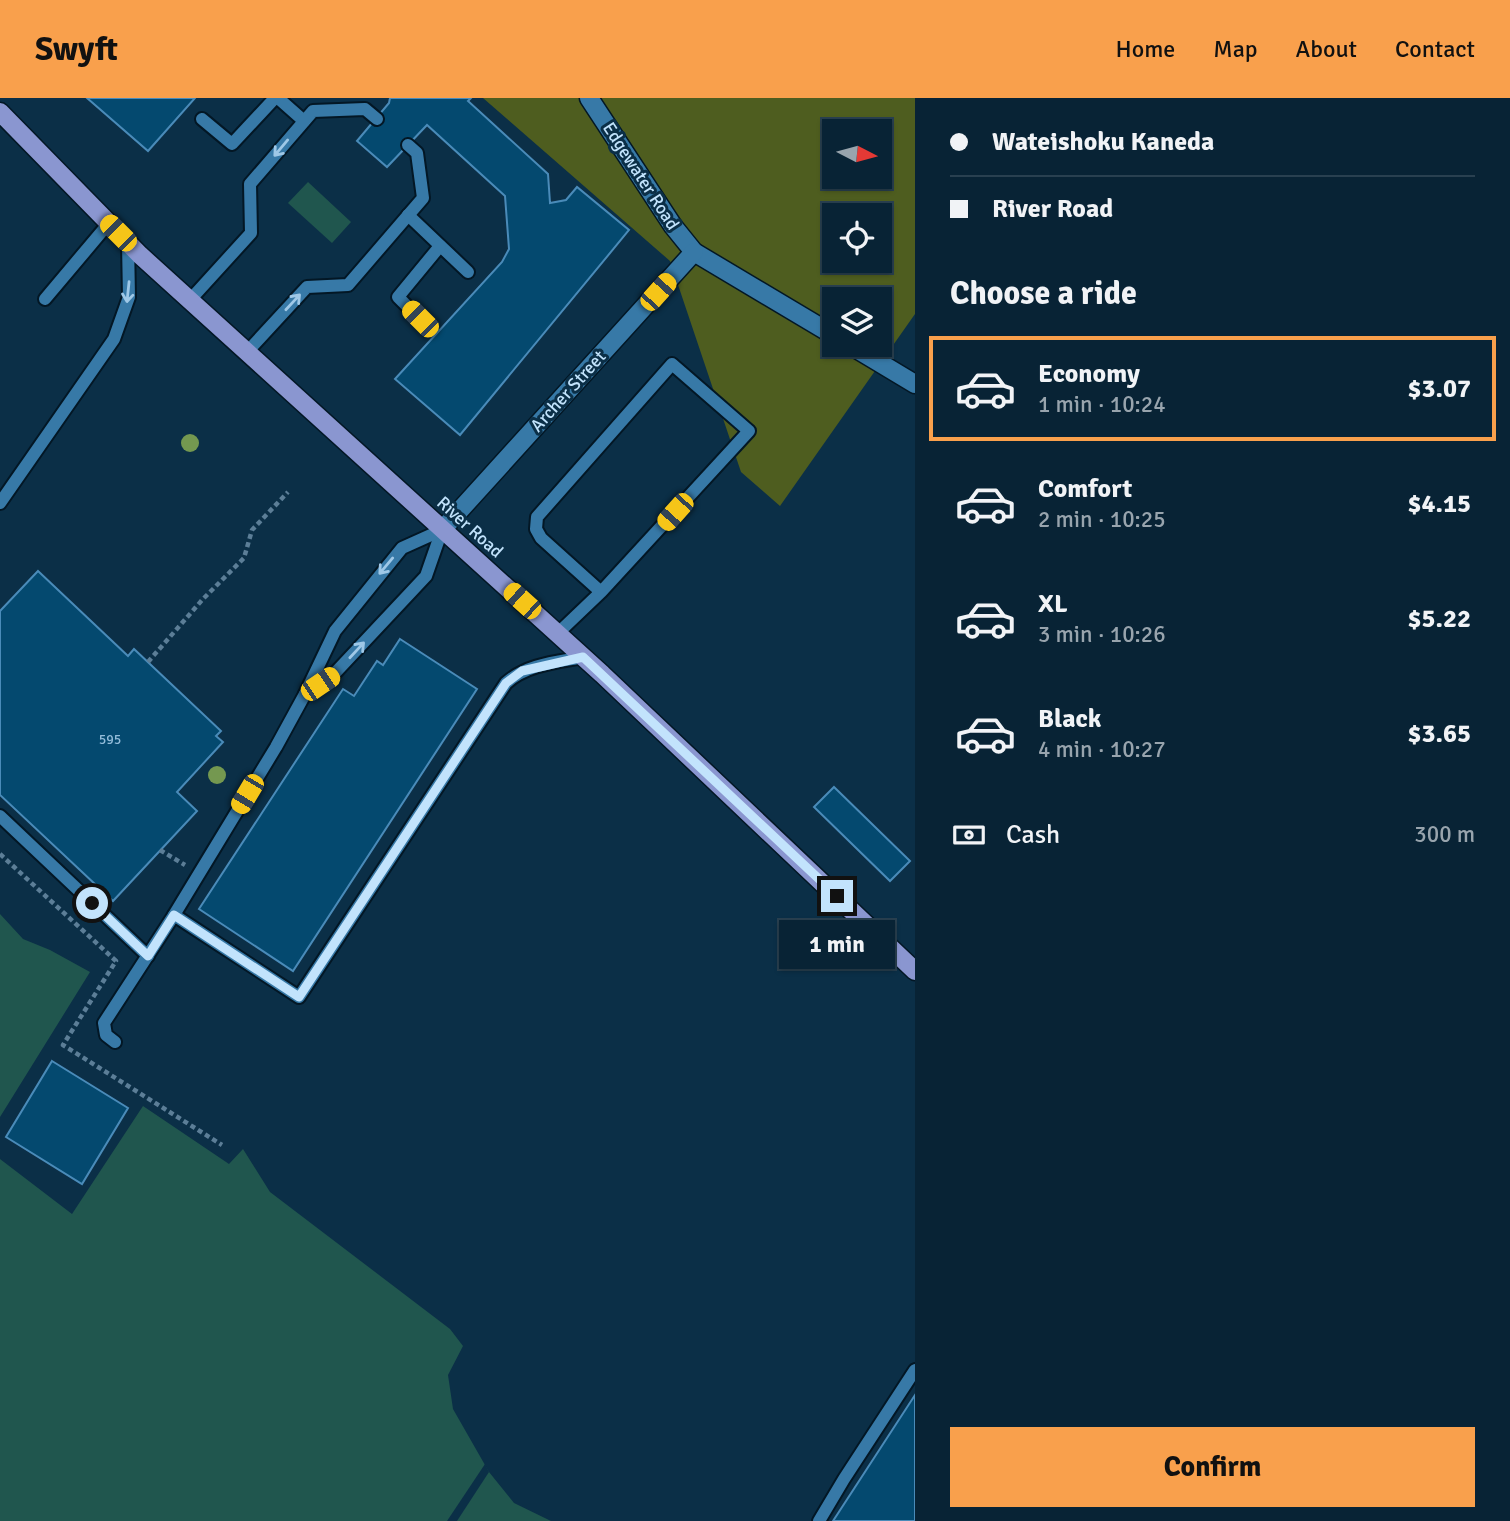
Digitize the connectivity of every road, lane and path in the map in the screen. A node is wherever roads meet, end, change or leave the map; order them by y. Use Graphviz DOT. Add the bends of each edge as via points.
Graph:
graph roads {
  1 [pos="276,98"];
  2 [pos="589,98"];
  3 [pos="0,112"];
  4 [pos="202,119"];
  5 [pos="377,119"];
  6 [pos="304,121"];
  7 [pos="408,145"];
  8 [pos="408,215"];
  9 [pos="108,223"];
  10 [pos="128,243"];
  11 [pos="440,246"];
  12 [pos="694,253"];
  13 [pos="468,272"];
  14 [pos="46,299"];
  15 [pos="190,300"];
  16 [pos="420,319"];
  17 [pos="822,328"];
  18 [pos="247,352"];
  19 [pos="870,357"];
  20 [pos="915,384"];
  21 [pos="288,492"];
  22 [pos="0,503"];
  23 [pos="442,530"];
  24 [pos="601,592"];
  25 [pos="557,634"];
  26 [pos="583,657"];
  27 [pos="148,662"];
  28 [pos="305,694"];
  29 [pos="0,816"];
  30 [pos="0,854"];
  31 [pos="174,915"];
  32 [pos="148,956"];
  33 [pos="915,971"];
  34 [pos="115,1042"];
  35 [pos="222,1144"];
  36 [pos="915,1370"];
  37 [pos="819,1521"];
  1 -- 4 [label="lane" via="232,144"];
  1 -- 6 [label="lane"];
  2 -- 12 [label="street, Edgewater Road"];
  3 -- 9 [label="main road, River Road"];
  5 -- 6 [label="lane" via="365,109 352,109 313,111"];
  6 -- 15 [label="lane, one-way" via="250,184 251,233"];
  7 -- 8 [label="lane" via="417,153 424,198"];
  8 -- 11 [label="lane"];
  18 -- 8 [label="lane, one-way" via="307,287 348,285"];
  9 -- 10 [label="main road, River Road"];
  9 -- 14 [label="lane"];
  10 -- 15 [label="main road, River Road"];
  10 -- 22 [label="lane, one-way" via="129,297 114,339"];
  11 -- 13 [label="lane"];
  11 -- 16 [label="lane" via="398,297"];
  12 -- 17 [label="street"];
  12 -- 23 [label="street, Archer Street"];
  15 -- 18 [label="main road, River Road"];
  18 -- 23 [label="main road, River Road"];
  19 -- 20 [label="street"];
  21 -- 27 [label="path" via="253,530 244,558"];
  23 -- 25 [label="main road, River Road"];
  28 -- 23 [label="lane, one-way" via="335,673 426,576"];
  23 -- 28 [label="lane, one-way" via="402,548 374,580 335,631"];
  24 -- 24 [label="lane" via="749,431 672,364 537,517 541,538"];
  24 -- 25 [label="lane"];
  25 -- 26 [label="main road, River Road"];
  26 -- 31 [label="lane" via="522,671 506,683 299,997"];
  26 -- 33 [label="main road, River Road"];
  28 -- 31 [label="lane"];
  29 -- 32 [label="lane"];
  30 -- 35 [label="path" via="116,961 63,1045"];
  31 -- 32 [label="lane"];
  32 -- 34 [label="lane" via="104,1023 106,1035"];
  36 -- 37 [label="lane"];
}
